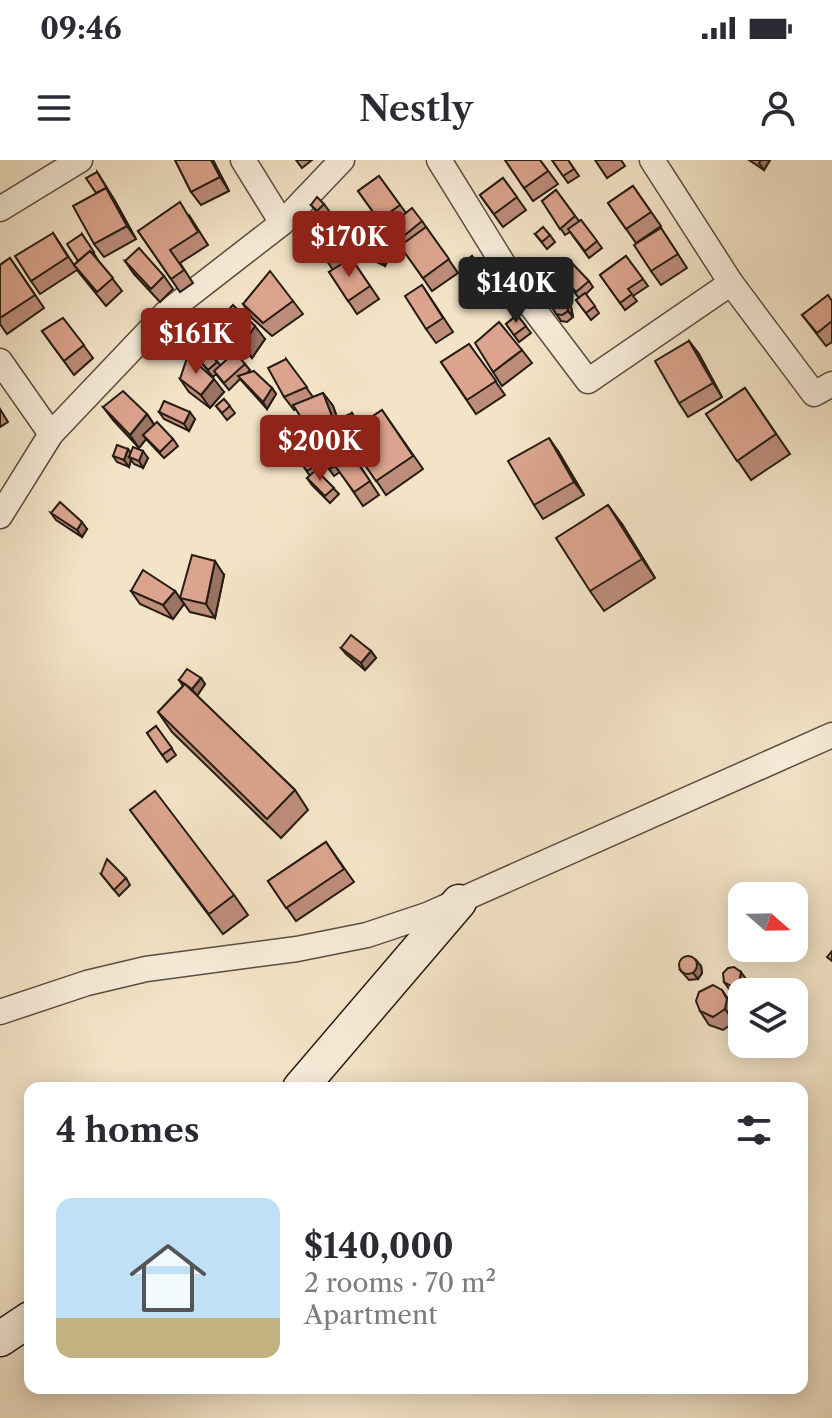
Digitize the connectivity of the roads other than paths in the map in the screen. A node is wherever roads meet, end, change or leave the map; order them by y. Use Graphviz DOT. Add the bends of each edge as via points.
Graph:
graph roads {
  1 [pos="80,160"];
  2 [pos="243,160"];
  3 [pos="342,160"];
  4 [pos="439,160"];
  5 [pos="652,160"];
  6 [pos="0,209"];
  7 [pos="282,223"];
  8 [pos="731,283"];
  9 [pos="0,361"];
  10 [pos="832,384"];
  11 [pos="51,434"];
  12 [pos="0,516"];
  13 [pos="832,735"];
  14 [pos="459,902"];
  15 [pos="0,1012"];
  16 [pos="305,1082"];
  17 [pos="24,1323"];
  18 [pos="0,1339"];
  1 -- 6 [label="street"];
  2 -- 7 [label="street"];
  3 -- 7 [label="street"];
  4 -- 8 [label="street" via="520,291 588,381"];
  5 -- 8 [label="street"];
  7 -- 11 [label="street" via="166,313"];
  8 -- 10 [label="street" via="814,394"];
  9 -- 11 [label="street"];
  11 -- 12 [label="street"];
  13 -- 14 [label="street"];
  14 -- 15 [label="street" via="367,935 146,969"];
  14 -- 16 [label="street"];
  17 -- 18 [label="street"];
}
